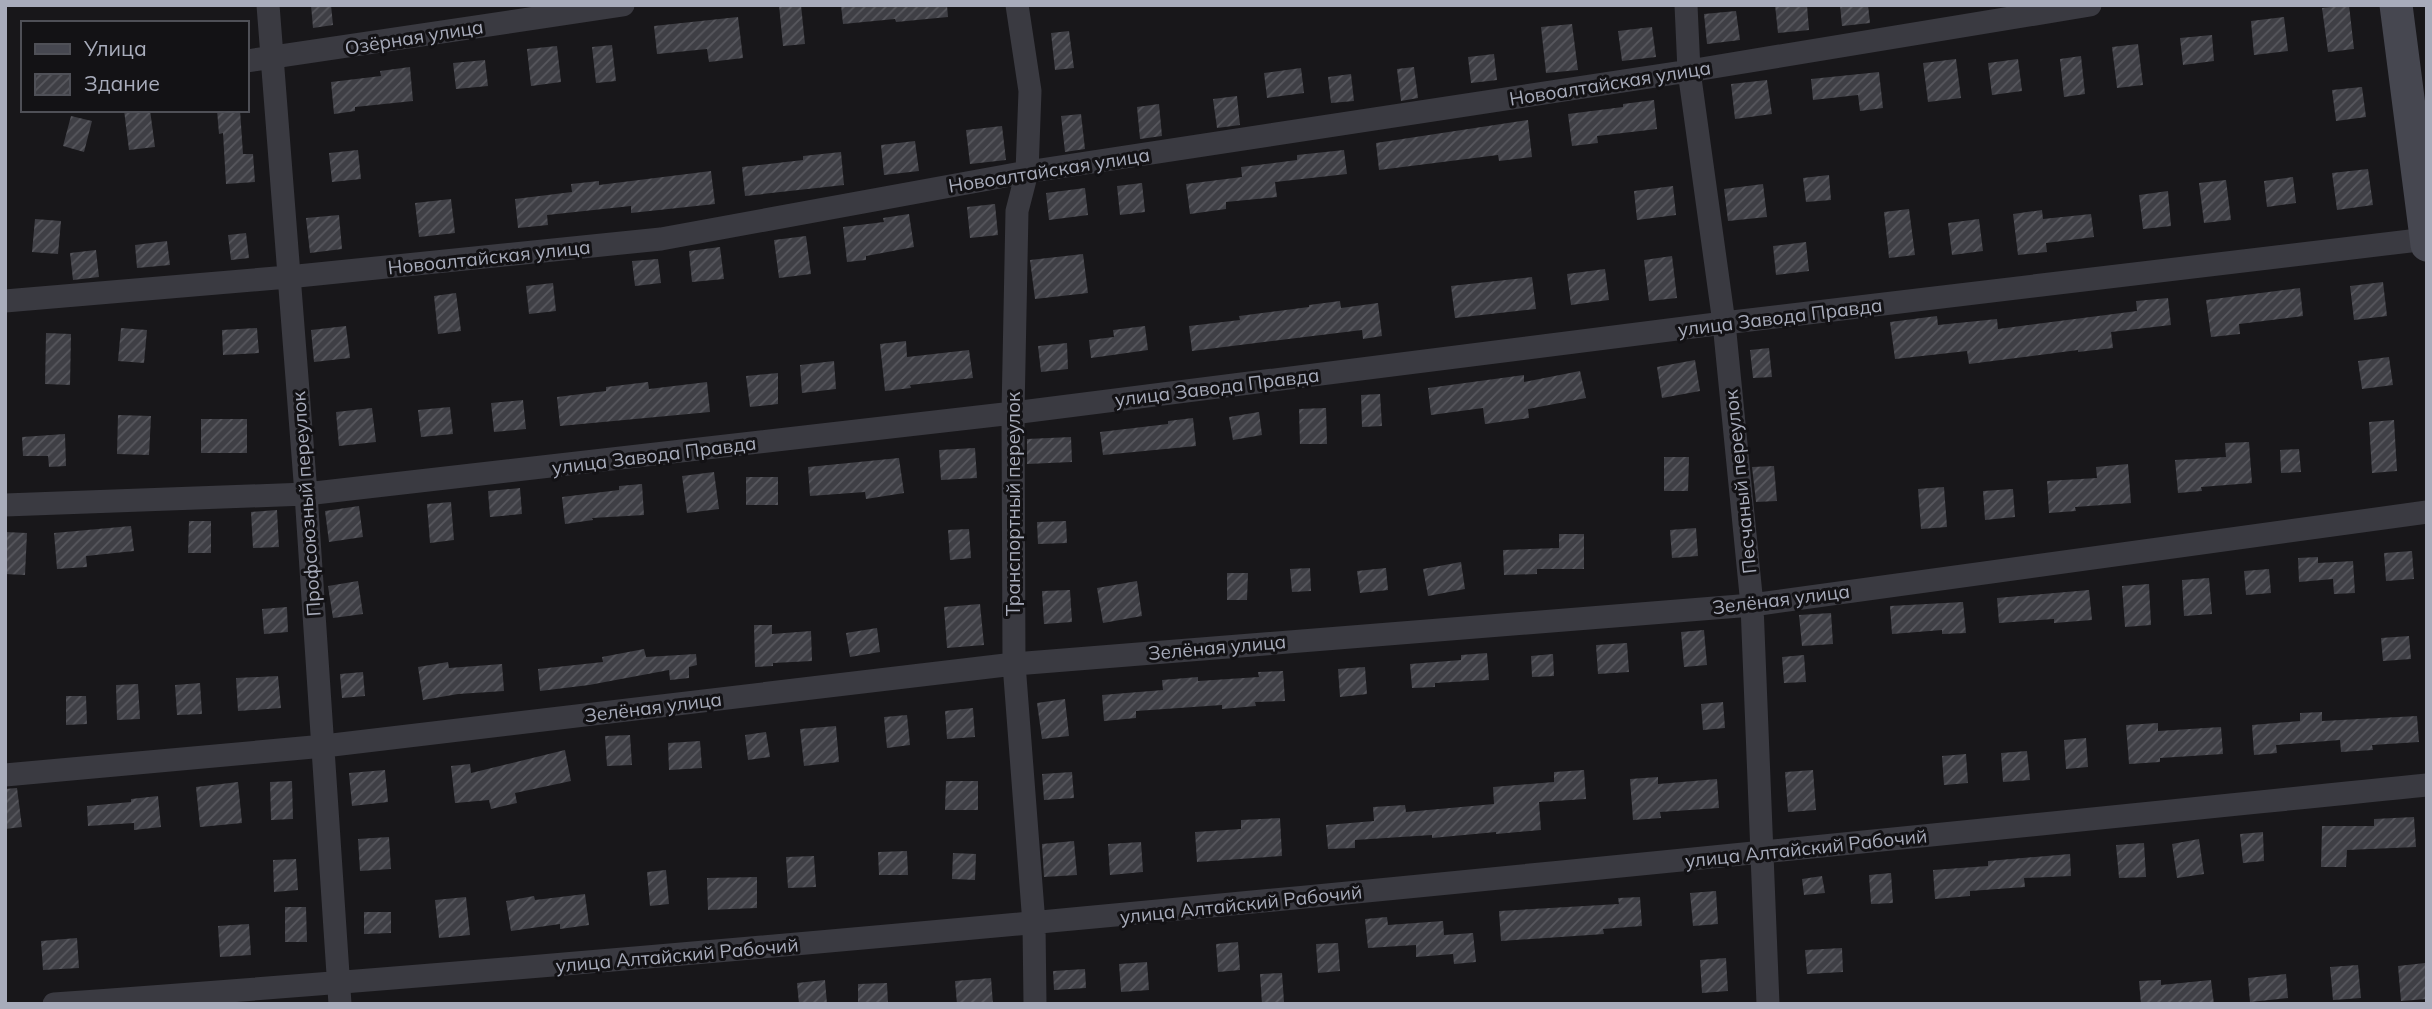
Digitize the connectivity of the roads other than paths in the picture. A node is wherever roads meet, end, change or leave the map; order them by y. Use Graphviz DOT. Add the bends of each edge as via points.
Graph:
graph roads {
  1 [pos="268,5"];
  2 [pos="623,5"];
  3 [pos="1017,5"];
  4 [pos="1686,5"];
  5 [pos="2090,5"];
  6 [pos="2396,5"];
  7 [pos="272,58"];
  8 [pos="248,61"];
  9 [pos="1689,71"];
  10 [pos="1027,172"];
  11 [pos="2426,239"];
  12 [pos="2427,245"];
  13 [pos="288,278"];
  14 [pos="5,302"];
  15 [pos="1724,323"];
  16 [pos="1013,414"];
  17 [pos="306,494"];
  18 [pos="5,505"];
  19 [pos="2427,512"];
  20 [pos="1752,604"];
  21 [pos="1014,664"];
  22 [pos="324,746"];
  23 [pos="5,775"];
  24 [pos="2427,785"];
  25 [pos="1762,853"];
  26 [pos="1034,924"];
  27 [pos="339,994"];
  28 [pos="54,1004"];
  29 [pos="1035,1004"];
  30 [pos="1768,1004"];
  1 -- 7 [label="street, Профсоюзный переулок"];
  2 -- 7 [label="street, Озёрная улица"];
  3 -- 10 [label="street, Транспортный переулок" via="1030,91"];
  4 -- 9 [label="street, Песчаный переулок"];
  5 -- 9 [label="street, Новоалтайская улица"];
  6 -- 11 [label="street"];
  7 -- 8 [label="street, Озёрная улица"];
  7 -- 13 [label="street, Профсоюзный переулок"];
  9 -- 10 [label="street, Новоалтайская улица"];
  9 -- 15 [label="street, Песчаный переулок"];
  10 -- 13 [label="street, Новоалтайская улица" via="661,239"];
  10 -- 16 [label="street, Транспортный переулок" via="1017,211"];
  11 -- 12 [label="street"];
  11 -- 15 [label="street, улица Завода Правда"];
  13 -- 14 [label="street, Новоалтайская улица"];
  13 -- 17 [label="street, Профсоюзный переулок"];
  15 -- 16 [label="street, улица Завода Правда"];
  15 -- 20 [label="street, Песчаный переулок"];
  16 -- 17 [label="street, улица Завода Правда"];
  16 -- 21 [label="street, Транспортный переулок"];
  17 -- 18 [label="street, улица Завода Правда"];
  17 -- 22 [label="street, Профсоюзный переулок"];
  19 -- 20 [label="street, Зелёная улица"];
  20 -- 21 [label="street, Зелёная улица"];
  20 -- 25 [label="street, Песчаный переулок"];
  21 -- 22 [label="street, Зелёная улица"];
  21 -- 26 [label="street, Транспортный переулок"];
  22 -- 23 [label="street, Зелёная улица"];
  22 -- 27 [label="street, Профсоюзный переулок"];
  24 -- 25 [label="street, улица Алтайский Рабочий"];
  25 -- 26 [label="street, улица Алтайский Рабочий"];
  25 -- 30 [label="street, Песчаный переулок"];
  26 -- 27 [label="street, улица Алтайский Рабочий"];
  26 -- 29 [label="street, Транспортный переулок"];
  27 -- 28 [label="street, улица Алтайский Рабочий"];
}
